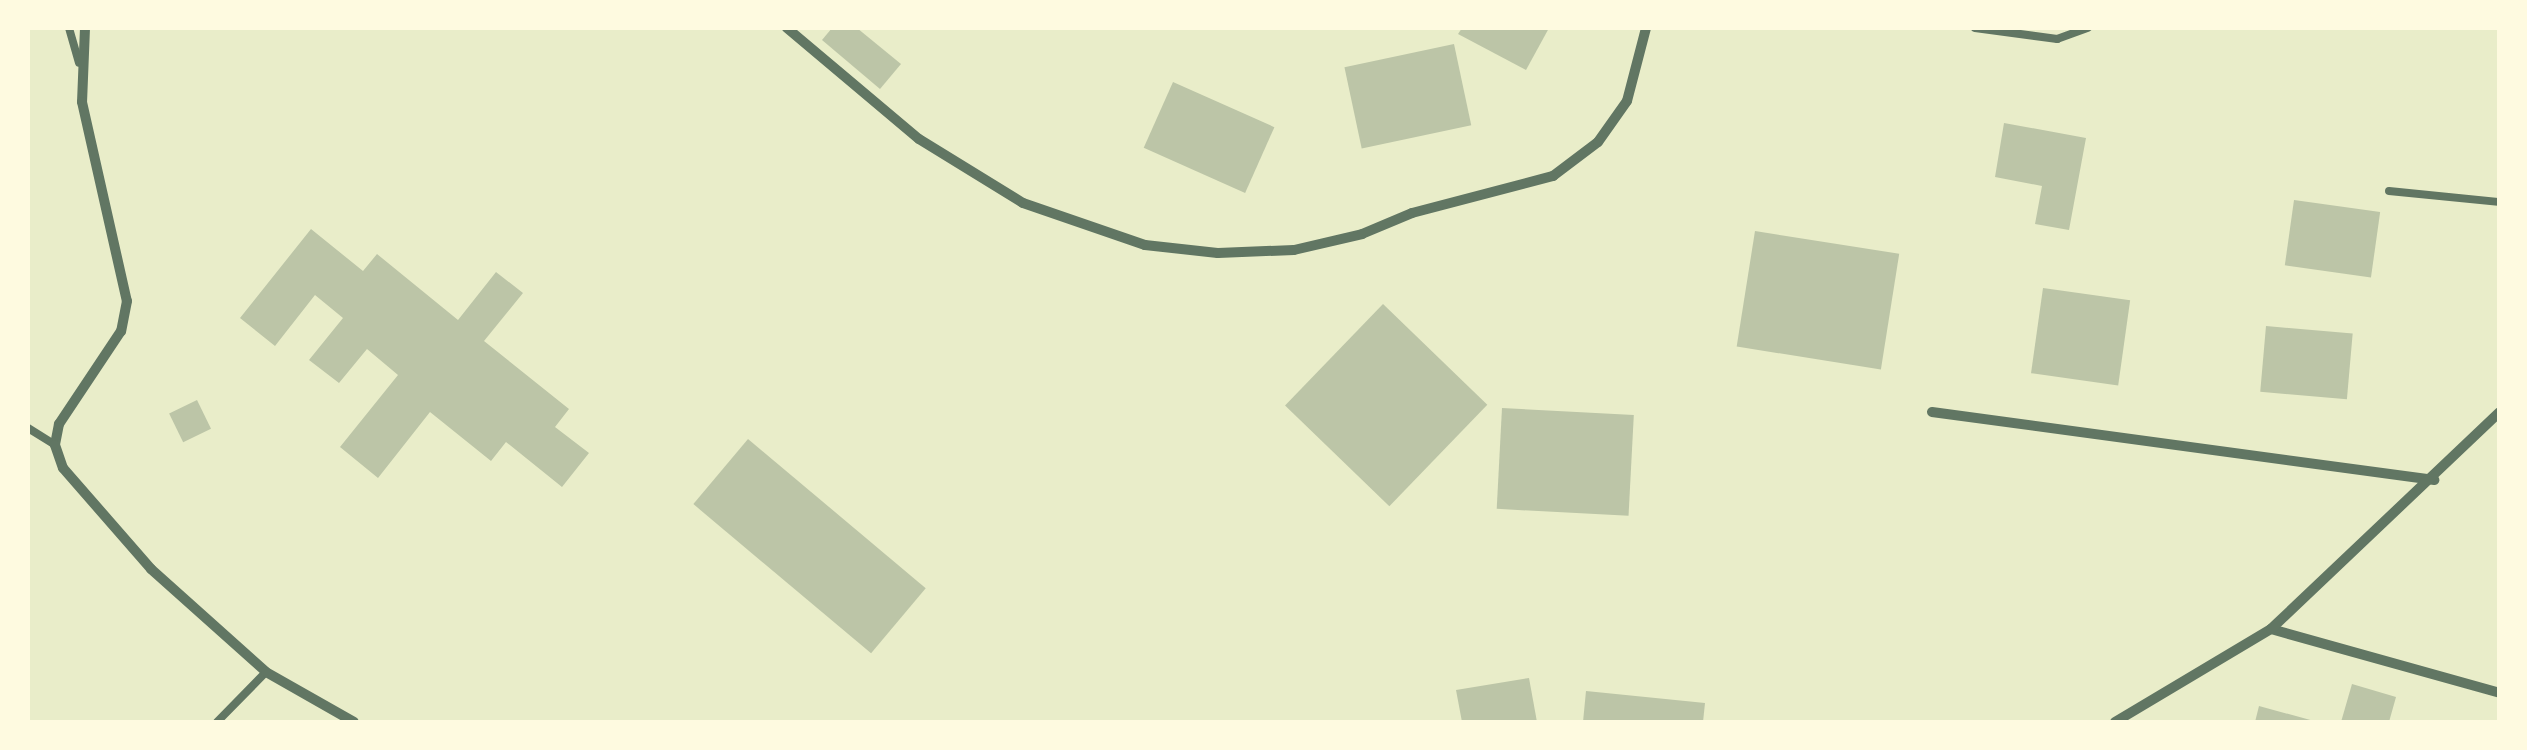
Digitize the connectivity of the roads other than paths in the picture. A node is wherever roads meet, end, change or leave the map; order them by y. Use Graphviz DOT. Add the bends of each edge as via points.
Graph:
graph roads {
  1 [pos="68,28"];
  2 [pos="85,28"];
  3 [pos="787,28"];
  4 [pos="1646,28"];
  5 [pos="1975,28"];
  6 [pos="2088,28"];
  7 [pos="79,63"];
  8 [pos="2388,191"];
  9 [pos="2500,202"];
  10 [pos="1932,412"];
  11 [pos="2500,412"];
  12 [pos="28,428"];
  13 [pos="55,445"];
  14 [pos="2434,480"];
  15 [pos="2271,629"];
  16 [pos="266,672"];
  17 [pos="2500,693"];
  18 [pos="216,722"];
  19 [pos="354,722"];
  20 [pos="2116,722"];
  1 -- 7 [label="lane"];
  2 -- 7 [label="street"];
  3 -- 4 [label="street" via="919,139 1023,203 1145,245 1218,253 1294,250 1553,176 1598,142 1627,102"];
  5 -- 6 [label="lane" via="2058,39"];
  7 -- 13 [label="street" via="127,301 121,331 70,400"];
  8 -- 9 [label="lane"];
  10 -- 14 [label="street"];
  11 -- 14 [label="street"];
  12 -- 13 [label="lane"];
  13 -- 16 [label="street" via="62,468 151,568"];
  14 -- 15 [label="street"];
  15 -- 17 [label="street"];
  15 -- 20 [label="street"];
  16 -- 18 [label="lane"];
  16 -- 19 [label="street"];
}
